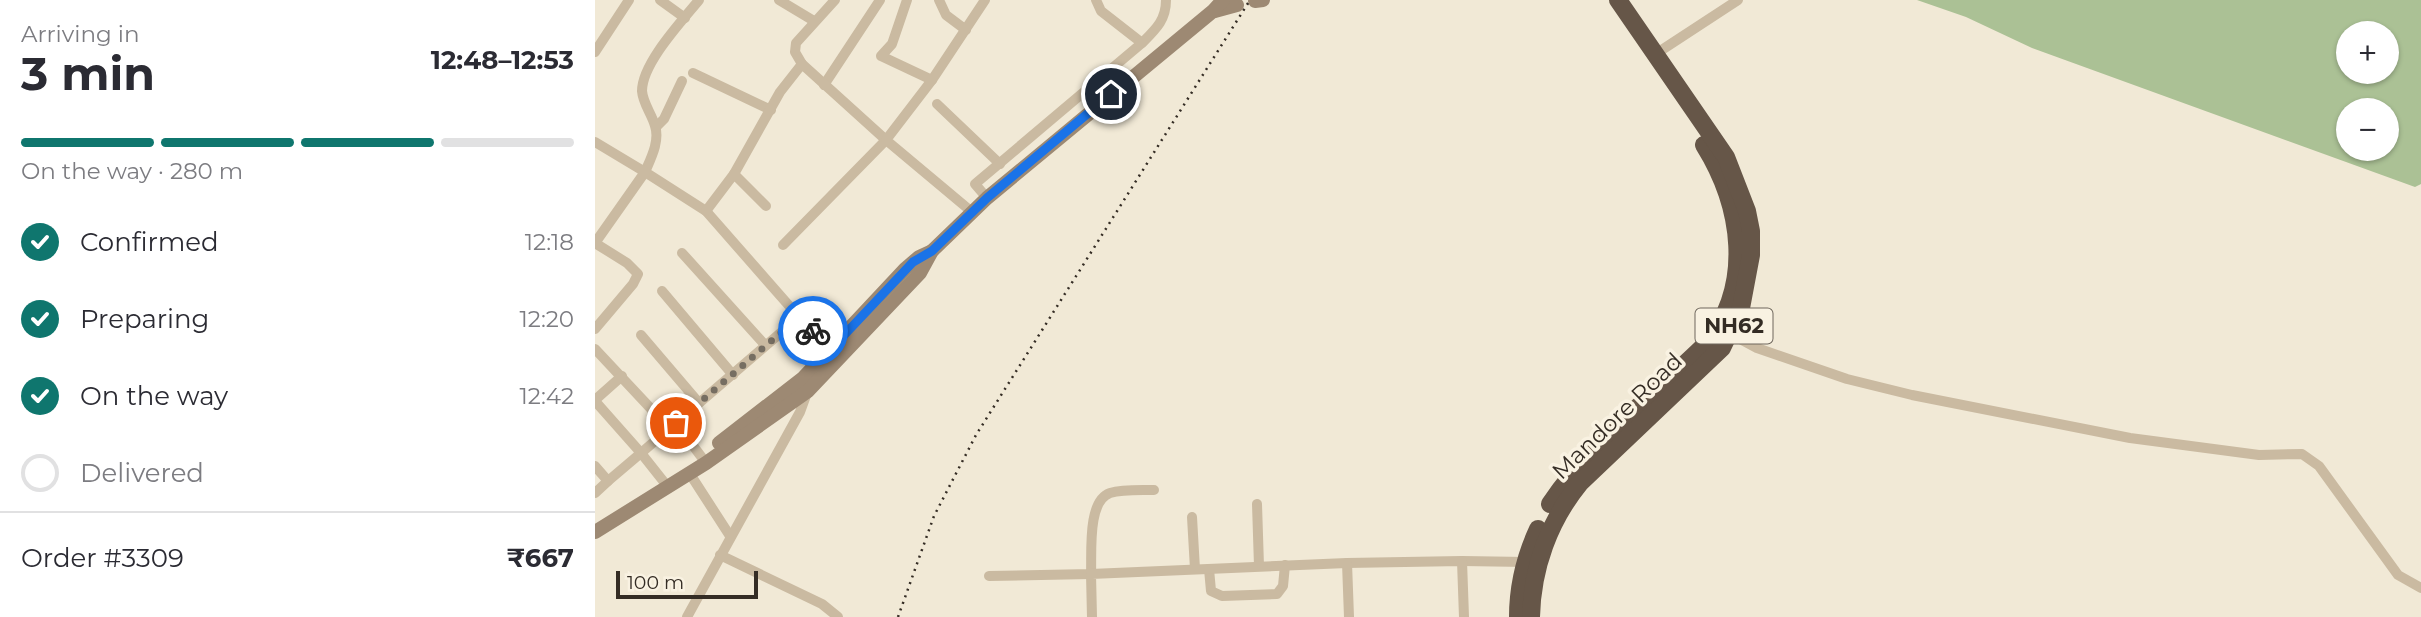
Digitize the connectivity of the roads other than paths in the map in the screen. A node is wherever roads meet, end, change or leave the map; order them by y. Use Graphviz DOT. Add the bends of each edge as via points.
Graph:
graph roads {
  1 [pos="629,0"];
  2 [pos="660,0"];
  3 [pos="699,0"];
  4 [pos="779,0"];
  5 [pos="835,0"];
  6 [pos="880,0"];
  7 [pos="907,0"];
  8 [pos="939,0"];
  9 [pos="985,0"];
  10 [pos="1096,0"];
  11 [pos="1167,0"];
  12 [pos="1606,0"];
  13 [pos="1618,0"];
  14 [pos="1738,0"];
  15 [pos="1225,5"];
  16 [pos="685,18"];
  17 [pos="814,21"];
  18 [pos="966,30"];
  19 [pos="1142,43"];
  20 [pos="595,52"];
  21 [pos="1654,55"];
  22 [pos="802,64"];
  23 [pos="692,73"];
  24 [pos="932,80"];
  25 [pos="682,81"];
  26 [pos="824,85"];
  27 [pos="937,104"];
  28 [pos="771,110"];
  29 [pos="656,127"];
  30 [pos="886,140"];
  31 [pos="595,142"];
  32 [pos="1000,164"];
  33 [pos="645,172"];
  34 [pos="734,174"];
  35 [pos="987,198"];
  36 [pos="765,206"];
  37 [pos="706,211"];
  38 [pos="972,212"];
  39 [pos="783,245"];
  40 [pos="682,253"];
  41 [pos="662,291"];
  42 [pos="799,317"];
  43 [pos="595,330"];
  44 [pos="1731,334"];
  45 [pos="641,335"];
  46 [pos="765,345"];
  47 [pos="595,349"];
  48 [pos="835,353"];
  49 [pos="733,375"];
  50 [pos="622,376"];
  51 [pos="805,384"];
  52 [pos="788,398"];
  53 [pos="595,401"];
  54 [pos="699,403"];
  55 [pos="794,423"];
  56 [pos="673,426"];
  57 [pos="641,453"];
  58 [pos="704,459"];
  59 [pos="595,466"];
  60 [pos="690,474"];
  61 [pos="608,481"];
  62 [pos="664,482"];
  63 [pos="1154,490"];
  64 [pos="595,493"];
  65 [pos="1257,503"];
  66 [pos="1192,517"];
  67 [pos="595,525"];
  68 [pos="595,532"];
  69 [pos="730,536"];
  70 [pos="720,555"];
  71 [pos="1462,561"];
  72 [pos="1526,562"];
  73 [pos="1347,563"];
  74 [pos="1285,565"];
  75 [pos="1259,566"];
  76 [pos="1195,569"];
  77 [pos="1209,569"];
  78 [pos="1091,574"];
  79 [pos="989,576"];
  80 [pos="2421,588"];
  81 [pos="687,617"];
  82 [pos="838,617"];
  83 [pos="1092,617"];
  84 [pos="1349,617"];
  85 [pos="1464,617"];
  86 [pos="1518,617"];
  87 [pos="1531,617"];
  1 -- 20 [label="street"];
  2 -- 16 [label="street"];
  3 -- 16 [label="street"];
  4 -- 17 [label="street"];
  5 -- 17 [label="street"];
  6 -- 26 [label="street"];
  7 -- 24 [label="street" via="892,44 881,56"];
  8 -- 18 [label="street" via="946,15"];
  9 -- 18 [label="street"];
  10 -- 19 [label="street" via="1101,11"];
  11 -- 19 [label="street" via="1160,25"];
  12 -- 72 [label="highway, Mandore Road / NH62" via="1715,163 1734,213 1739,255 1719,328 1566,480 1546,510"];
  13 -- 21 [label="highway, Mandore Road / NH62"];
  14 -- 21 [label="street"];
  15 -- 35 [label="main road"];
  16 -- 29 [label="street" via="643,80 643,99"];
  17 -- 22 [label="street" via="794,48"];
  18 -- 24 [label="street"];
  19 -- 32 [label="street"];
  21 -- 44 [label="highway, Mandore Road / NH62" via="1726,157 1747,211 1751,255 1741,309"];
  22 -- 26 [label="street"];
  22 -- 28 [label="street"];
  23 -- 28 [label="street"];
  24 -- 30 [label="street"];
  25 -- 29 [label="street"];
  26 -- 30 [label="street"];
  27 -- 32 [label="street"];
  28 -- 34 [label="street"];
  29 -- 33 [label="street" via="655,146"];
  30 -- 38 [label="street"];
  30 -- 39 [label="street"];
  31 -- 33 [label="street"];
  32 -- 35 [label="street" via="975,184"];
  33 -- 37 [label="street"];
  33 -- 43 [label="street" via="595,243 638,274"];
  34 -- 36 [label="street"];
  34 -- 37 [label="street"];
  35 -- 38 [label="main road"];
  37 -- 42 [label="street"];
  38 -- 48 [label="main road" via="932,251 913,262"];
  40 -- 46 [label="street"];
  41 -- 49 [label="street"];
  42 -- 46 [label="street"];
  42 -- 48 [label="street"];
  44 -- 80 [label="street" via="1757,348 1847,379 1964,406 2130,438 2259,455 2302,454 2319,466 2398,575"];
  44 -- 87 [label="highway, Mandore Road / NH62" via="1561,506 1531,590"];
  45 -- 54 [label="street"];
  46 -- 49 [label="street"];
  47 -- 50 [label="street"];
  48 -- 51 [label="main road"];
  49 -- 54 [label="street"];
  50 -- 53 [label="street"];
  50 -- 56 [label="street"];
  51 -- 52 [label="main road"];
  51 -- 55 [label="street"];
  52 -- 55 [label="street"];
  52 -- 58 [label="main road"];
  53 -- 57 [label="street"];
  54 -- 56 [label="street"];
  55 -- 69 [label="street"];
  56 -- 57 [label="street"];
  56 -- 58 [label="street"];
  57 -- 61 [label="street"];
  57 -- 62 [label="street"];
  58 -- 60 [label="main road"];
  58 -- 62 [label="main road"];
  59 -- 61 [label="street"];
  60 -- 68 [label="main road"];
  60 -- 69 [label="street"];
  61 -- 64 [label="street"];
  62 -- 67 [label="main road"];
  63 -- 78 [label="street" via="1112,492 1102,497 1094,514"];
  65 -- 75 [label="street"];
  66 -- 76 [label="street"];
  69 -- 70 [label="street"];
  70 -- 81 [label="street"];
  70 -- 82 [label="street" via="823,604"];
  71 -- 72 [label="street"];
  71 -- 73 [label="street"];
  71 -- 85 [label="street"];
  72 -- 86 [label="highway, Mandore Road / NH62"];
  73 -- 74 [label="street"];
  73 -- 84 [label="street"];
  74 -- 75 [label="street"];
  74 -- 77 [label="street" via="1281,591 1259,595 1214,595"];
  75 -- 77 [label="street"];
  76 -- 77 [label="street"];
  76 -- 78 [label="street"];
  78 -- 79 [label="street"];
  78 -- 83 [label="street"];
}
